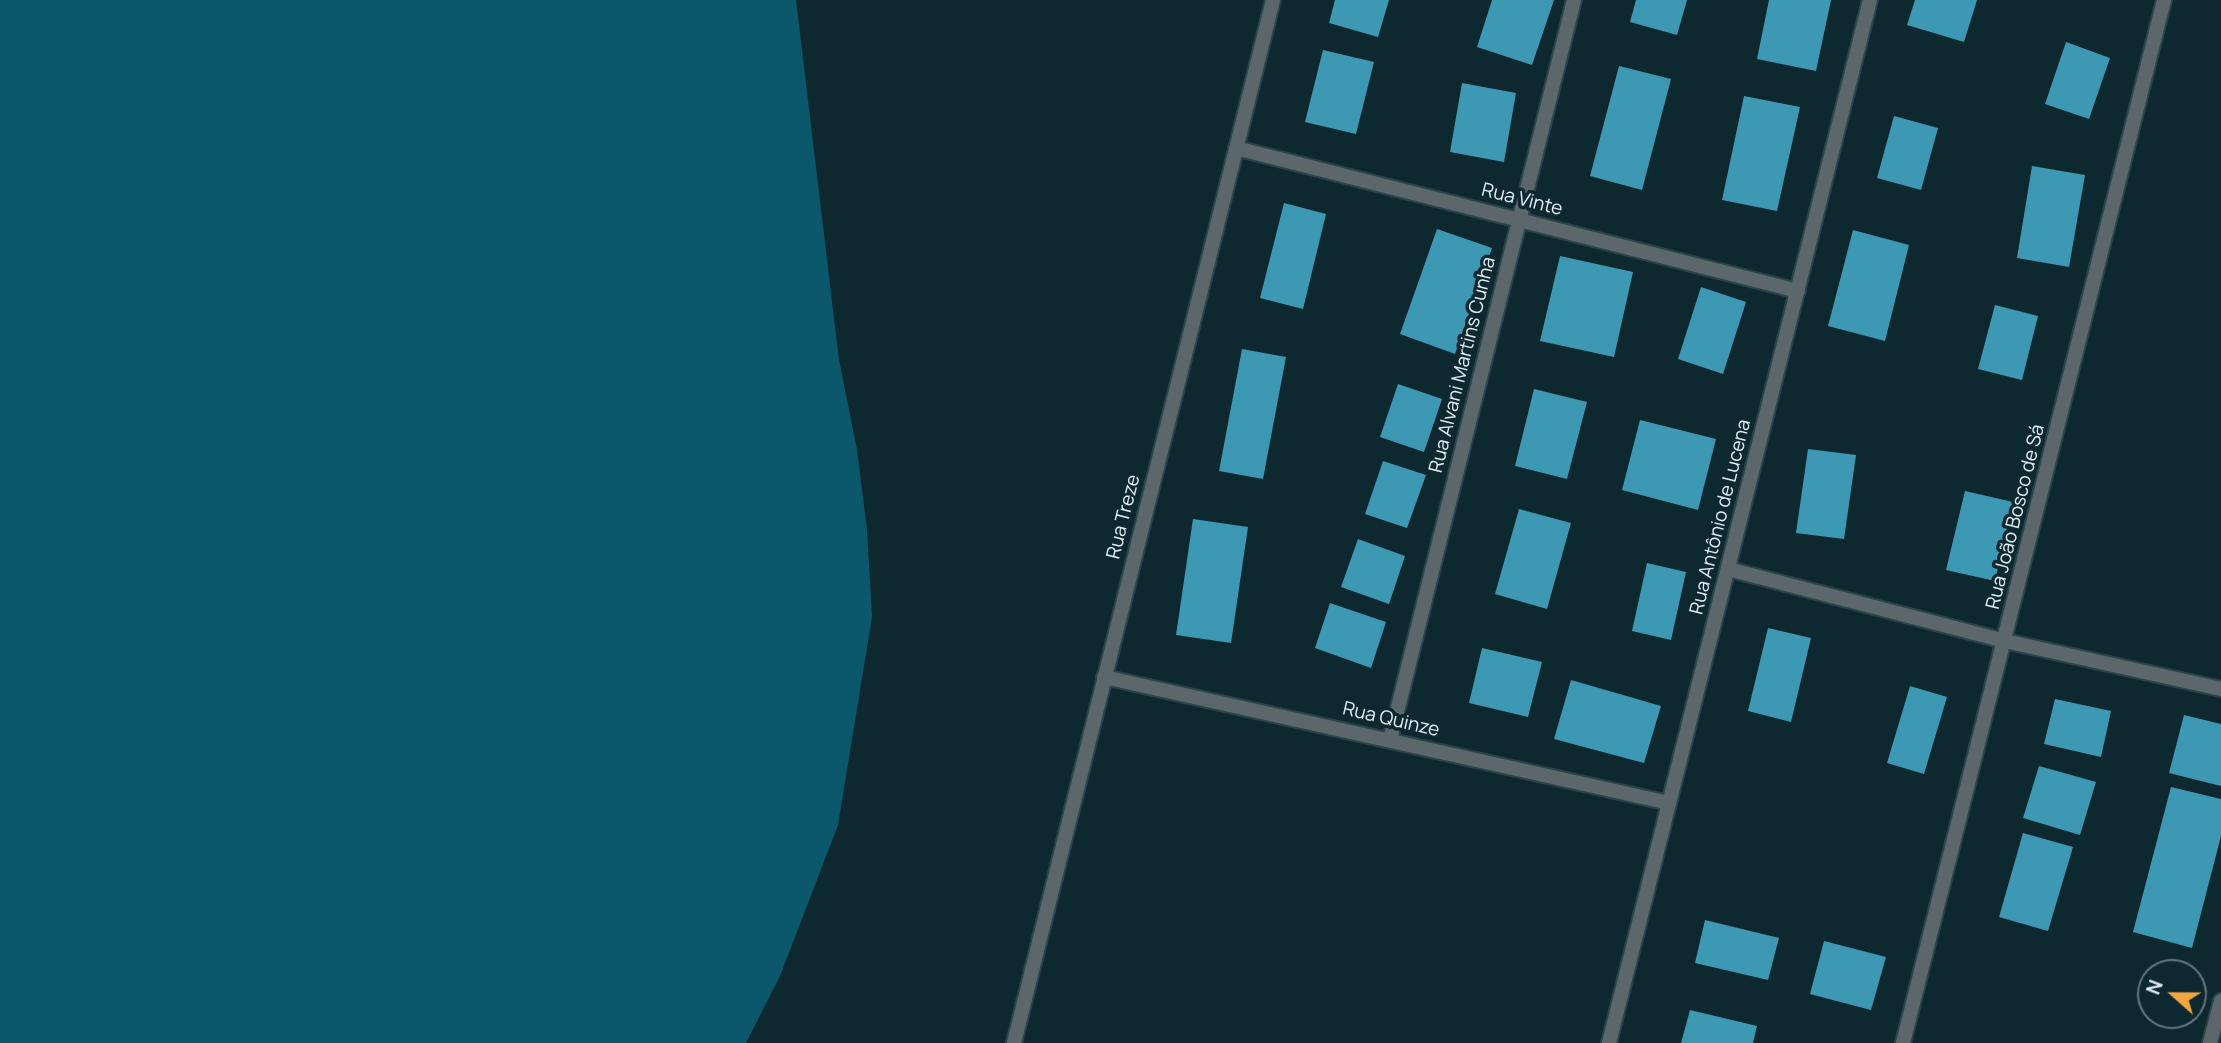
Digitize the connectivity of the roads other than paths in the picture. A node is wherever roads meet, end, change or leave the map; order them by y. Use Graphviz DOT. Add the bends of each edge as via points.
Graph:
graph roads {
  1 [pos="1273,0"];
  2 [pos="1574,0"];
  3 [pos="1870,0"];
  4 [pos="2164,0"];
  5 [pos="1236,148"];
  6 [pos="1519,220"];
  7 [pos="1798,291"];
  8 [pos="1728,569"];
  9 [pos="2005,641"];
  10 [pos="1104,677"];
  11 [pos="2221,689"];
  12 [pos="1390,740"];
  13 [pos="1669,803"];
  14 [pos="2221,1001"];
  15 [pos="1014,1043"];
  16 [pos="1609,1043"];
  17 [pos="1903,1043"];
  18 [pos="2210,1043"];
  1 -- 5 [label="lane, Rua Treze"];
  2 -- 6 [label="lane, Rua Alvani Martins Cunha"];
  3 -- 7 [label="lane, Rua Antônio de Lucena"];
  4 -- 9 [label="lane, Rua João Bosco de Sá"];
  5 -- 6 [label="lane, Rua Vinte"];
  5 -- 10 [label="lane, Rua Treze"];
  6 -- 7 [label="lane, Rua Vinte"];
  6 -- 12 [label="lane, Rua Alvani Martins Cunha"];
  7 -- 8 [label="lane, Rua Antônio de Lucena"];
  8 -- 9 [label="lane"];
  8 -- 13 [label="lane, Rua Antônio de Lucena"];
  9 -- 11 [label="lane"];
  9 -- 17 [label="lane, Rua João Bosco de Sá"];
  10 -- 12 [label="lane, Rua Quinze"];
  10 -- 15 [label="lane, Rua Treze"];
  12 -- 13 [label="lane, Rua Quinze"];
  13 -- 16 [label="lane, Rua Antônio de Lucena"];
  14 -- 18 [label="lane"];
}
